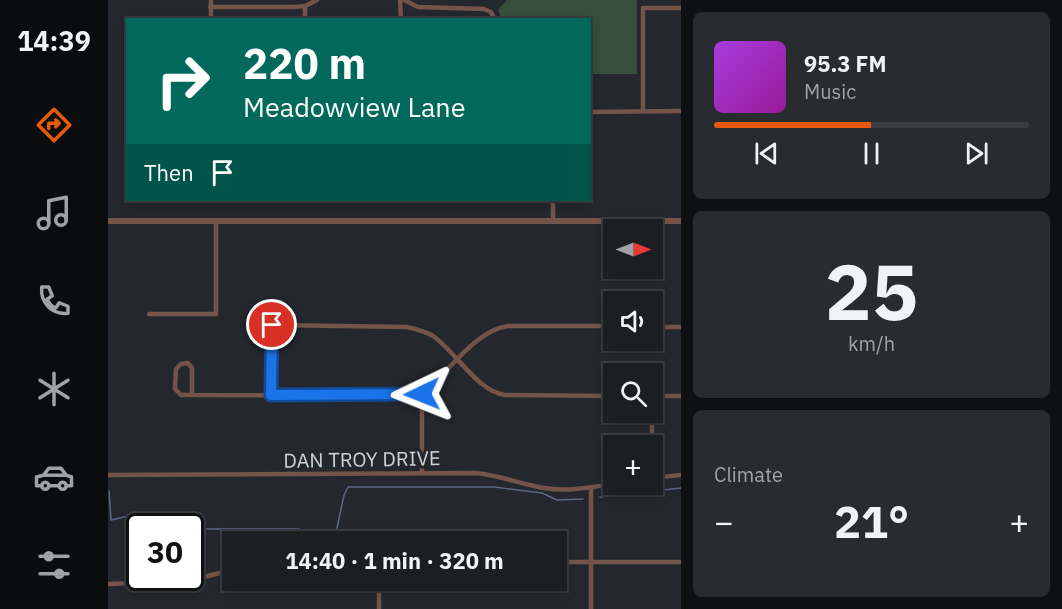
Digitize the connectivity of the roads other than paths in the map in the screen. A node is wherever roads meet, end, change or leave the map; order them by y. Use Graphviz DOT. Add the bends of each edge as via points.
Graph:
graph roads {
  1 [pos="211,0"];
  2 [pos="317,0"];
  3 [pos="402,0"];
  4 [pos="466,0"];
  5 [pos="305,6"];
  6 [pos="210,7"];
  7 [pos="466,8"];
  8 [pos="681,8"];
  9 [pos="211,18"];
  10 [pos="305,18"];
  11 [pos="401,18"];
  12 [pos="494,18"];
  13 [pos="643,111"];
  14 [pos="681,111"];
  15 [pos="591,112"];
  16 [pos="553,201"];
  17 [pos="108,221"];
  18 [pos="216,221"];
  19 [pos="681,221"];
  20 [pos="553,222"];
  21 [pos="149,314"];
  22 [pos="603,326"];
  23 [pos="663,327"];
  24 [pos="681,327"];
  25 [pos="458,359"];
  26 [pos="422,394"];
  27 [pos="192,395"];
  28 [pos="271,395"];
  29 [pos="603,396"];
  30 [pos="663,396"];
  31 [pos="681,396"];
  32 [pos="422,473"];
  33 [pos="108,475"];
  34 [pos="681,475"];
  35 [pos="663,477"];
  36 [pos="603,485"];
  37 [pos="591,487"];
  38 [pos="567,562"];
  39 [pos="591,562"];
  40 [pos="681,562"];
  41 [pos="222,572"];
  42 [pos="108,584"];
  43 [pos="379,591"];
  44 [pos="378,609"];
  45 [pos="591,609"];
  1 -- 6 [label="street"];
  2 -- 5 [label="street"];
  3 -- 7 [label="street" via="418,7"];
  3 -- 11 [label="street"];
  4 -- 7 [label="street"];
  5 -- 6 [label="street"];
  5 -- 10 [label="street"];
  6 -- 9 [label="street"];
  7 -- 12 [label="street" via="488,10"];
  8 -- 13 [label="street" via="643,8"];
  13 -- 14 [label="street"];
  13 -- 15 [label="street"];
  16 -- 20 [label="street"];
  17 -- 18 [label="street"];
  18 -- 20 [label="street"];
  18 -- 21 [label="street" via="216,314"];
  19 -- 20 [label="street"];
  22 -- 25 [label="street" via="501,327 484,335"];
  23 -- 24 [label="street"];
  25 -- 26 [label="street"];
  25 -- 28 [label="street" via="434,337 407,327 272,325"];
  25 -- 29 [label="street" via="500,395"];
  26 -- 28 [label="street"];
  26 -- 32 [label="street"];
  27 -- 27 [label="street" via="181,395 176,389 176,369 181,364 188,363 192,368"];
  27 -- 28 [label="street"];
  30 -- 31 [label="street"];
  32 -- 33 [label="street, DAN TROY DRIVE"];
  32 -- 37 [label="street, DAN TROY DRIVE" via="486,474 552,489"];
  34 -- 35 [label="street"];
  36 -- 37 [label="street, DAN TROY DRIVE"];
  37 -- 39 [label="street"];
  38 -- 39 [label="street"];
  39 -- 40 [label="street"];
  39 -- 45 [label="street"];
  41 -- 42 [label="street" via="187,581"];
  43 -- 44 [label="street"];
}
